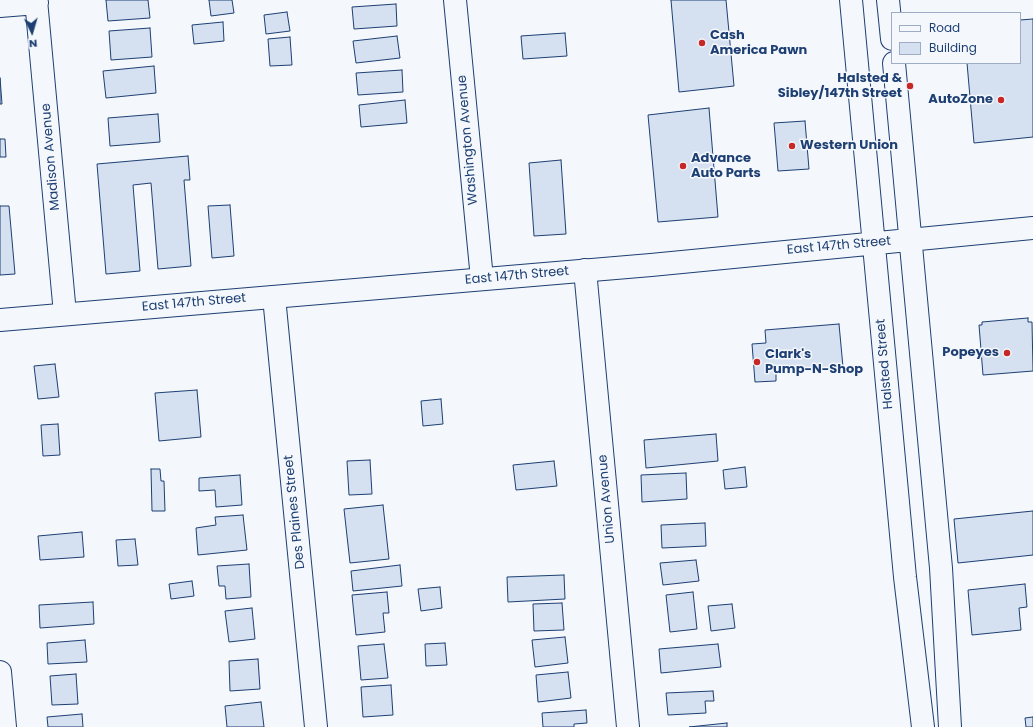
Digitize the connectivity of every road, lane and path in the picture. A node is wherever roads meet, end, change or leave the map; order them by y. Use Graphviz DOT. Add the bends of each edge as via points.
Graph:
graph roads {
  1 [pos="455,0"];
  2 [pos="851,0"];
  3 [pos="888,0"];
  4 [pos="36,1"];
  5 [pos="0,6"];
  6 [pos="891,28"];
  7 [pos="894,64"];
  8 [pos="1033,228"];
  9 [pos="911,240"];
  10 [pos="875,243"];
  11 [pos="585,270"];
  12 [pos="482,279"];
  13 [pos="274,297"];
  14 [pos="65,314"];
  15 [pos="0,320"];
  16 [pos="0,672"];
  17 [pos="5,727"];
  18 [pos="316,727"];
  19 [pos="628,727"];
  20 [pos="923,727"];
  21 [pos="950,727"];
  1 -- 12 [label="main road, Washington Avenue"];
  2 -- 10 [label="main road, Halsted Street"];
  3 -- 6 [label="main road"];
  4 -- 5 [label="main road"];
  4 -- 14 [label="main road, Madison Avenue"];
  7 -- 9 [label="main road"];
  8 -- 9 [label="main road, East 147th Street"];
  9 -- 10 [label="main road, East 147th Street"];
  9 -- 21 [label="main road" via="941,568"];
  10 -- 11 [label="main road, East 147th Street"];
  10 -- 20 [label="main road, Halsted Street" via="905,577"];
  11 -- 12 [label="main road, East 147th Street"];
  11 -- 19 [label="main road, Union Avenue"];
  12 -- 13 [label="main road, East 147th Street"];
  13 -- 14 [label="main road, East 147th Street"];
  13 -- 18 [label="main road, Des Plaines Street"];
  14 -- 15 [label="main road, East 147th Street"];
  16 -- 17 [label="main road"];
}
